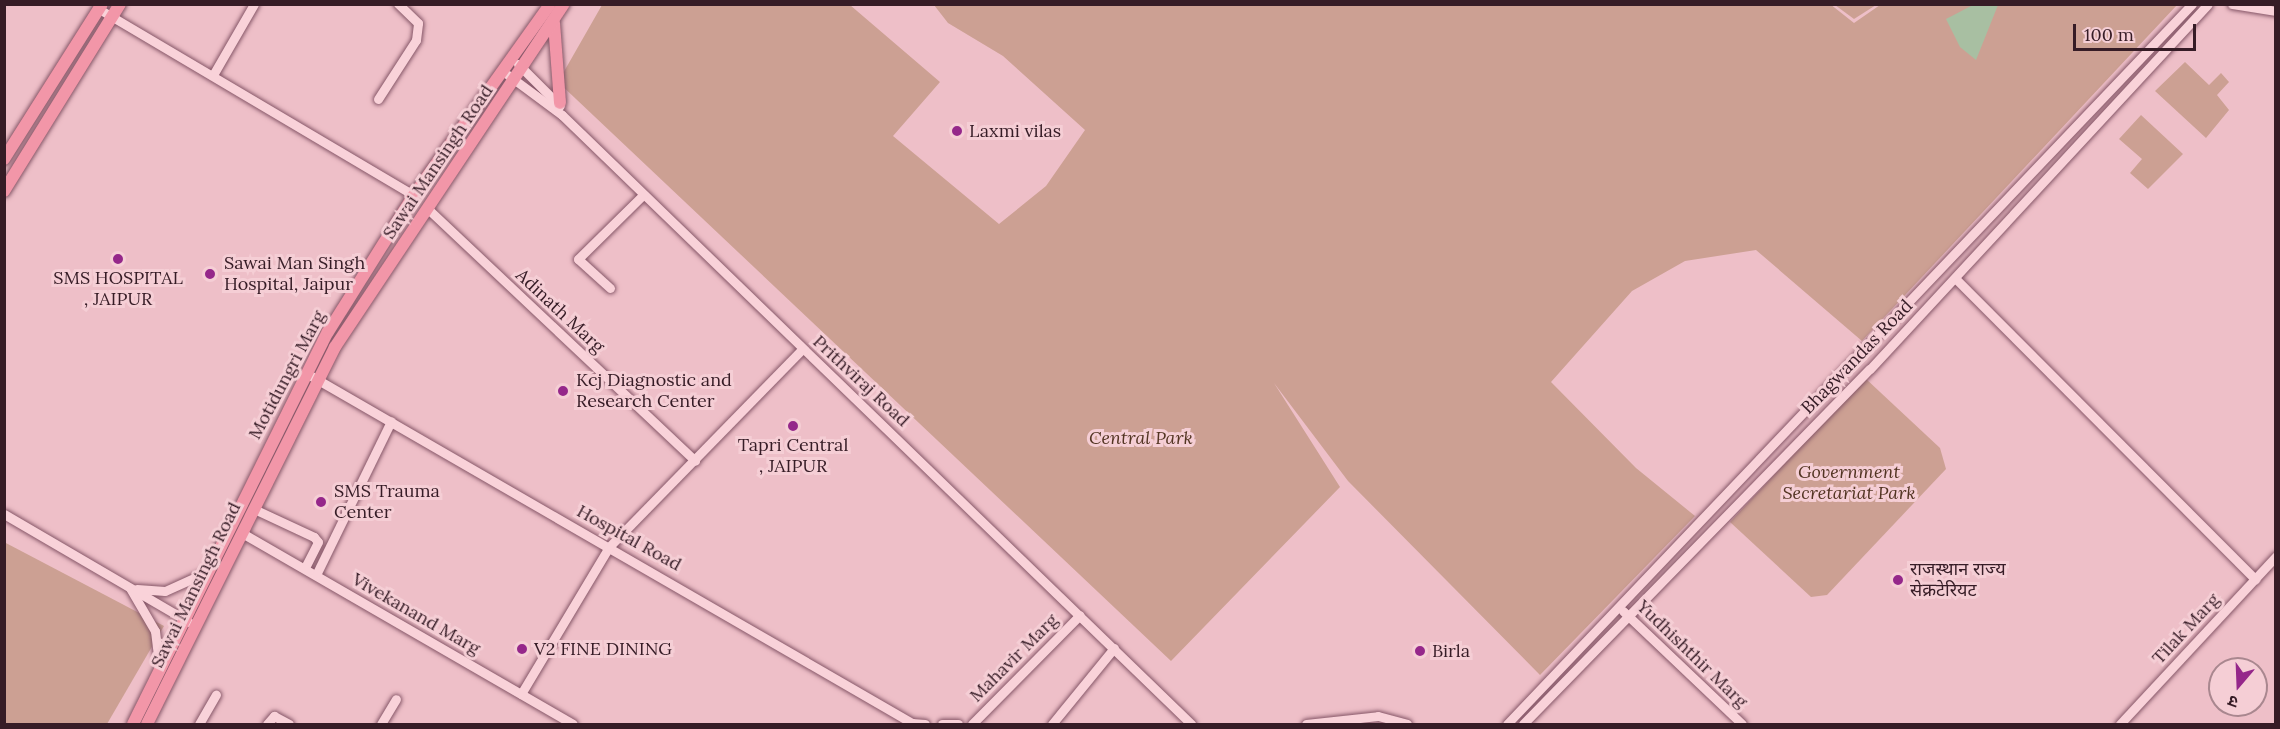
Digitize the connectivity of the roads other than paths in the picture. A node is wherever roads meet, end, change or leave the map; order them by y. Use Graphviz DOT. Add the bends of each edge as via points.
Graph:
graph roads {
  1 [pos="120,4"];
  2 [pos="254,4"];
  3 [pos="398,4"];
  4 [pos="550,4"];
  5 [pos="564,4"];
  6 [pos="2192,4"];
  7 [pos="2208,4"];
  8 [pos="2232,4"];
  9 [pos="100,7"];
  10 [pos="2276,11"];
  11 [pos="112,18"];
  12 [pos="554,18"];
  13 [pos="511,58"];
  14 [pos="523,68"];
  15 [pos="502,71"];
  16 [pos="213,75"];
  17 [pos="515,81"];
  18 [pos="378,99"];
  19 [pos="561,109"];
  20 [pos="4,159"];
  21 [pos="4,191"];
  22 [pos="414,195"];
  23 [pos="643,195"];
  24 [pos="428,209"];
  25 [pos="1956,279"];
  26 [pos="610,288"];
  27 [pos="802,349"];
  28 [pos="306,373"];
  29 [pos="318,378"];
  30 [pos="391,421"];
  31 [pos="695,461"];
  32 [pos="254,509"];
  33 [pos="4,514"];
  34 [pos="242,533"];
  35 [pos="609,547"];
  36 [pos="2276,556"];
  37 [pos="305,568"];
  38 [pos="208,571"];
  39 [pos="316,575"];
  40 [pos="2255,579"];
  41 [pos="129,587"];
  42 [pos="1623,611"];
  43 [pos="1080,615"];
  44 [pos="184,619"];
  45 [pos="196,626"];
  46 [pos="1114,648"];
  47 [pos="159,671"];
  48 [pos="521,694"];
  49 [pos="216,695"];
  50 [pos="396,699"];
  51 [pos="133,724"];
  52 [pos="147,724"];
  53 [pos="199,724"];
  54 [pos="267,724"];
  55 [pos="289,724"];
  56 [pos="381,724"];
  57 [pos="573,724"];
  58 [pos="913,724"];
  59 [pos="925,724"];
  60 [pos="942,724"];
  61 [pos="958,724"];
  62 [pos="972,724"];
  63 [pos="1052,724"];
  64 [pos="1191,724"];
  65 [pos="1306,724"];
  66 [pos="1407,724"];
  67 [pos="1507,724"];
  68 [pos="1523,724"];
  69 [pos="1742,724"];
  70 [pos="2120,724"];
  1 -- 11 [label="main road"];
  2 -- 16 [label="street"];
  3 -- 18 [label="street" via="418,23 416,40"];
  4 -- 13 [label="main road, Motidungri Marg"];
  5 -- 12 [label="main road, Sawai Mansingh Road"];
  6 -- 42 [label="street, Bhagwandas Road"];
  7 -- 25 [label="street, Bhagwandas Road"];
  8 -- 10 [label="street"];
  9 -- 11 [label="street"];
  9 -- 20 [label="main road"];
  11 -- 16 [label="street"];
  11 -- 21 [label="main road"];
  12 -- 14 [label="main road, Sawai Mansingh Road"];
  12 -- 19 [label="main road"];
  13 -- 14 [label="street"];
  13 -- 15 [label="main road, Motidungri Marg"];
  14 -- 17 [label="main road, Sawai Mansingh Road"];
  14 -- 19 [label="street"];
  15 -- 17 [label="street, Prithviraj Road"];
  15 -- 22 [label="main road, Motidungri Marg"];
  16 -- 22 [label="street"];
  17 -- 19 [label="street, Prithviraj Road"];
  17 -- 24 [label="main road, Sawai Mansingh Road"];
  19 -- 23 [label="street, Prithviraj Road"];
  22 -- 28 [label="main road, Motidungri Marg"];
  23 -- 26 [label="street" via="578,259"];
  23 -- 27 [label="street, Prithviraj Road"];
  24 -- 29 [label="main road, Sawai Mansingh Road"];
  24 -- 31 [label="street, Adinath Marg"];
  25 -- 40 [label="street"];
  25 -- 42 [label="street, Bhagwandas Road"];
  27 -- 31 [label="street"];
  27 -- 43 [label="street, Prithviraj Road"];
  28 -- 29 [label="street, Hospital Road"];
  28 -- 38 [label="main road, Motidungri Marg"];
  29 -- 30 [label="street, Hospital Road"];
  29 -- 32 [label="main road, Sawai Mansingh Road"];
  30 -- 35 [label="street, Hospital Road"];
  30 -- 39 [label="street"];
  31 -- 35 [label="street"];
  32 -- 34 [label="main road, Sawai Mansingh Road"];
  32 -- 37 [label="street" via="314,537 318,542"];
  33 -- 41 [label="street"];
  34 -- 37 [label="street, Vivekanand Marg"];
  34 -- 45 [label="main road, Sawai Mansingh Road"];
  35 -- 48 [label="street"];
  35 -- 58 [label="street, Hospital Road"];
  36 -- 40 [label="street, Tilak Marg"];
  37 -- 39 [label="street, Vivekanand Marg"];
  38 -- 41 [label="street" via="190,585 165,591"];
  38 -- 44 [label="main road, Motidungri Marg"];
  39 -- 48 [label="street, Vivekanand Marg"];
  40 -- 70 [label="street, Tilak Marg"];
  41 -- 44 [label="street"];
  41 -- 47 [label="street" via="155,631"];
  42 -- 67 [label="street, Bhagwandas Road"];
  42 -- 68 [label="street, Bhagwandas Road"];
  42 -- 69 [label="street, Yudhishthir Marg"];
  43 -- 46 [label="street, Prithviraj Road"];
  43 -- 62 [label="street, Mahavir Marg"];
  44 -- 45 [label="street"];
  44 -- 47 [label="main road, Motidungri Marg"];
  45 -- 52 [label="main road, Sawai Mansingh Road"];
  46 -- 63 [label="street"];
  46 -- 64 [label="street, Prithviraj Road"];
  47 -- 51 [label="main road, Motidungri Marg"];
  48 -- 57 [label="street, Vivekanand Marg"];
  49 -- 53 [label="street"];
  50 -- 56 [label="street"];
  54 -- 55 [label="street" via="274,716"];
  58 -- 59 [label="street, Hospital Road"];
  60 -- 61 [label="street"];
  65 -- 66 [label="street" via="1378,716"];
}
